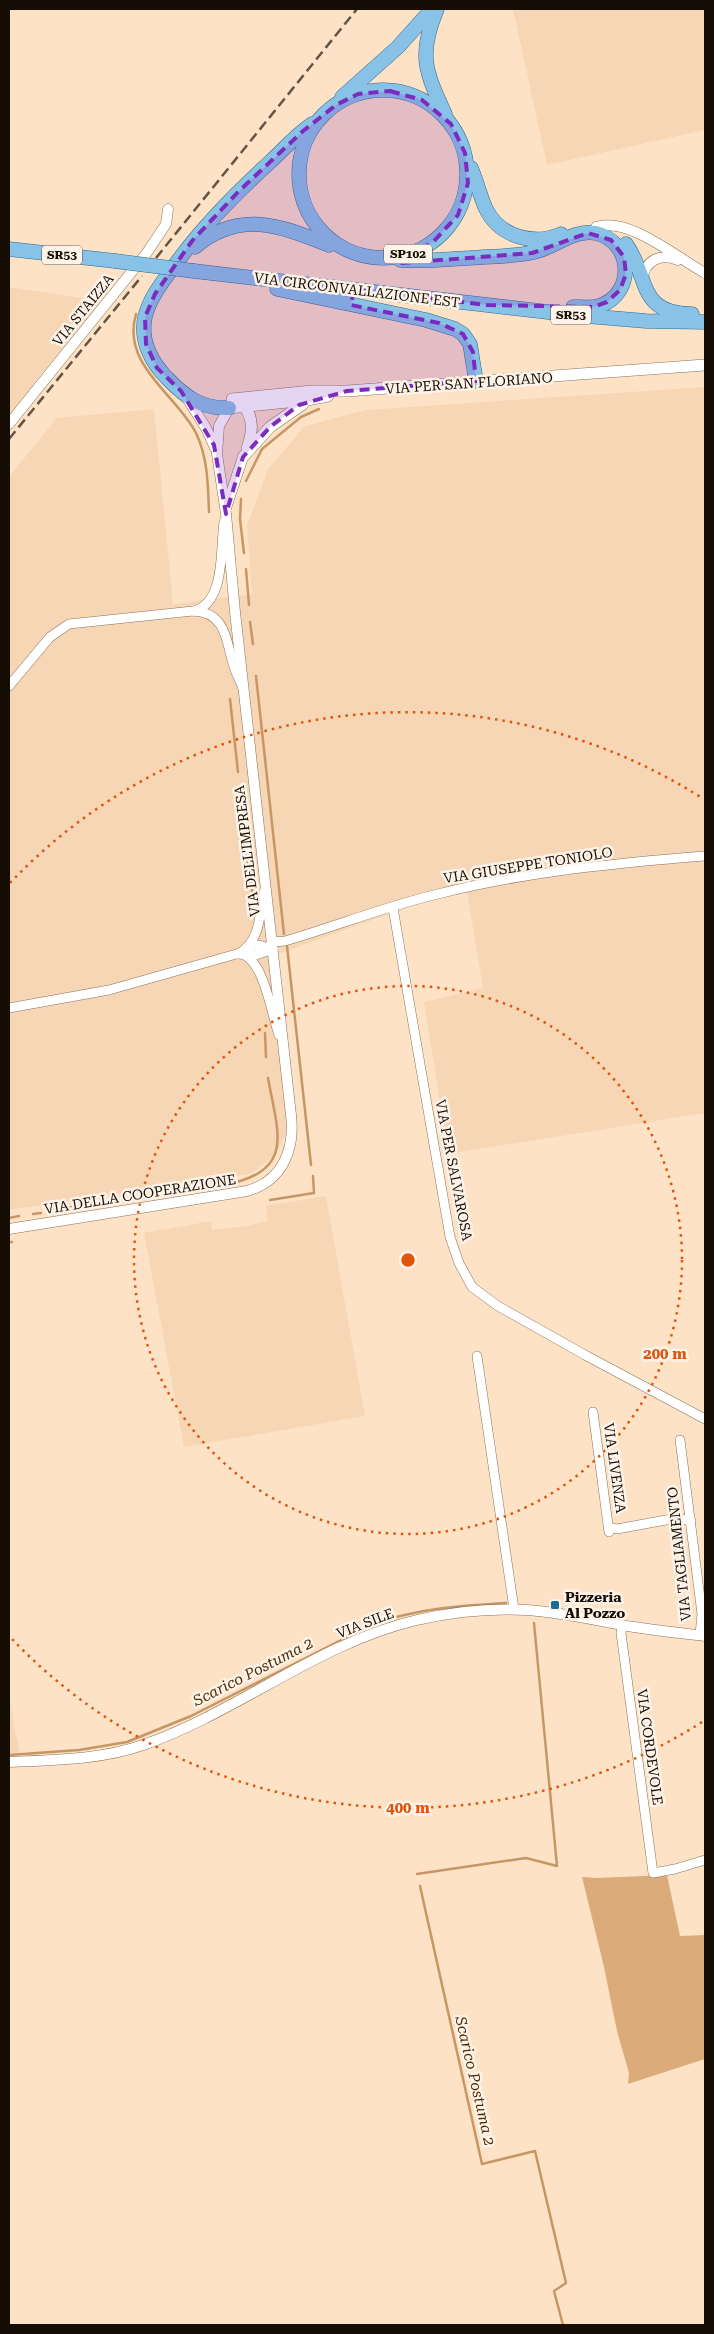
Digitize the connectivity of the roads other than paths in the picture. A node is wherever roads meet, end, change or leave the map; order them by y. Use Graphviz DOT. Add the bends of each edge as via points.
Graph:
graph roads {
  1 [pos="432,9"];
  2 [pos="437,9"];
  3 [pos="330,109"];
  4 [pos="447,119"];
  5 [pos="319,120"];
  6 [pos="467,158"];
  7 [pos="168,209"];
  8 [pos="596,227"];
  9 [pos="9,249"];
  10 [pos="342,249"];
  11 [pos="389,258"];
  12 [pos="177,262"];
  13 [pos="693,266"];
  14 [pos="200,271"];
  15 [pos="705,273"];
  16 [pos="642,282"];
  17 [pos="487,305"];
  18 [pos="705,315"];
  19 [pos="705,322"];
  20 [pos="705,365"];
  21 [pos="476,382"];
  22 [pos="183,392"];
  23 [pos="347,392"];
  24 [pos="311,395"];
  25 [pos="237,404"];
  26 [pos="9,424"];
  27 [pos="217,454"];
  28 [pos="243,457"];
  29 [pos="226,515"];
  30 [pos="194,611"];
  31 [pos="9,686"];
  32 [pos="244,691"];
  33 [pos="705,856"];
  34 [pos="266,882"];
  35 [pos="393,908"];
  36 [pos="273,946"];
  37 [pos="242,952"];
  38 [pos="9,1008"];
  39 [pos="283,1043"];
  40 [pos="272,1178"];
  41 [pos="9,1228"];
  42 [pos="477,1356"];
  43 [pos="593,1412"];
  44 [pos="705,1419"];
  45 [pos="680,1440"];
  46 [pos="691,1521"];
  47 [pos="701,1566"];
  48 [pos="514,1609"];
  49 [pos="622,1625"];
  50 [pos="702,1635"];
  51 [pos="9,1762"];
  52 [pos="705,1860"];
  1 -- 3 [label="main road, SP102" via="398,47"];
  2 -- 4 [label="main road, SP102" via="427,41 425,61 431,85"];
  3 -- 4 [label="main road, SP102" via="358,94 390,91 422,100"];
  3 -- 5 [label="main road, SP102"];
  4 -- 6 [label="main road, SP102" via="460,138"];
  5 -- 10 [label="main road, SP102" via="302,151 299,189 314,224"];
  5 -- 12 [label="main road" via="225,205"];
  6 -- 8 [label="main road" via="487,211 510,233 525,239 543,239 582,227"];
  6 -- 11 [label="main road, SP102" via="467,192 453,222 421,249"];
  7 -- 26 [label="street, VIA STAIZZA" via="166,224 146,254"];
  8 -- 13 [label="street" via="610,224 632,231"];
  8 -- 16 [label="main road" via="623,240 632,252"];
  9 -- 14 [label="main road, VIA CIRCONVALLAZIONE EST / SR53, bridge"];
  10 -- 11 [label="main road, SP102" via="365,256"];
  10 -- 12 [label="main road" via="286,228 251,224 212,235"];
  11 -- 17 [label="main road" via="421,261 524,254 585,233 608,238 622,252 626,270 622,287 608,302 586,307 522,303"];
  12 -- 22 [label="main road" via="149,304 144,336 155,365"];
  13 -- 15 [label="street"];
  13 -- 16 [label="street" via="671,258 657,258 646,267"];
  14 -- 17 [label="main road, VIA CIRCONVALLAZIONE EST / SR53"];
  14 -- 21 [label="main road" via="241,283 451,327 463,334 470,344"];
  16 -- 18 [label="main road" via="652,300 666,309 679,314"];
  17 -- 19 [label="main road, VIA CIRCONVALLAZIONE EST / SR53" via="616,319"];
  20 -- 21 [label="main road, VIA PER SAN FLORIANO"];
  21 -- 23 [label="main road, VIA PER SAN FLORIANO"];
  22 -- 25 [label="main road"];
  22 -- 27 [label="street, VIA DELL'IMPRESA" via="206,428"];
  23 -- 24 [label="main road, VIA PER SAN FLORIANO"];
  23 -- 24 [label="main road, VIA PER SAN FLORIANO"];
  24 -- 25 [label="main road, VIA PER SAN FLORIANO"];
  24 -- 28 [label="main road" via="275,422"];
  25 -- 27 [label="street, VIA DELL'IMPRESA" via="219,426"];
  25 -- 28 [label="main road" via="251,420 252,428"];
  27 -- 29 [label="street, VIA DELL'IMPRESA"];
  28 -- 29 [label="street, VIA DELL'IMPRESA" via="228,497"];
  29 -- 30 [label="street" via="217,586 206,603"];
  29 -- 32 [label="street, VIA DELL'IMPRESA"];
  30 -- 31 [label="street" via="69,624 50,637"];
  30 -- 32 [label="street" via="210,616 224,629 232,663"];
  32 -- 34 [label="street, VIA DELL'IMPRESA"];
  33 -- 35 [label="street, VIA GIUSEPPE TONIOLO" via="490,882"];
  34 -- 36 [label="street, VIA DELL'IMPRESA"];
  34 -- 37 [label="street" via="257,933"];
  35 -- 36 [label="street, VIA GIUSEPPE TONIOLO"];
  35 -- 44 [label="street, VIA PER SALVAROSA" via="450,1237 472,1287 498,1306"];
  36 -- 37 [label="street, VIA GIUSEPPE TONIOLO" via="259,945"];
  36 -- 39 [label="street, VIA DELL'IMPRESA"];
  37 -- 38 [label="street, VIA GIUSEPPE TONIOLO" via="109,990"];
  37 -- 39 [label="street" via="260,972"];
  39 -- 40 [label="street, VIA DELL'IMPRESA" via="292,1135 286,1160"];
  40 -- 41 [label="street, VIA DELLA COOPERAZIONE" via="259,1187 240,1192"];
  42 -- 48 [label="street"];
  43 -- 46 [label="street, VIA LIVENZA" via="609,1530 677,1518"];
  45 -- 46 [label="street, VIA TAGLIAMENTO"];
  46 -- 47 [label="street, VIA TAGLIAMENTO"];
  47 -- 50 [label="street, VIA TAGLIAMENTO"];
  48 -- 49 [label="street, VIA SILE"];
  48 -- 51 [label="street, VIA SILE" via="438,1615 366,1636 143,1745 103,1755"];
  49 -- 50 [label="street, VIA SILE"];
  49 -- 52 [label="street, VIA CORDEVOLE" via="653,1872"];
}
